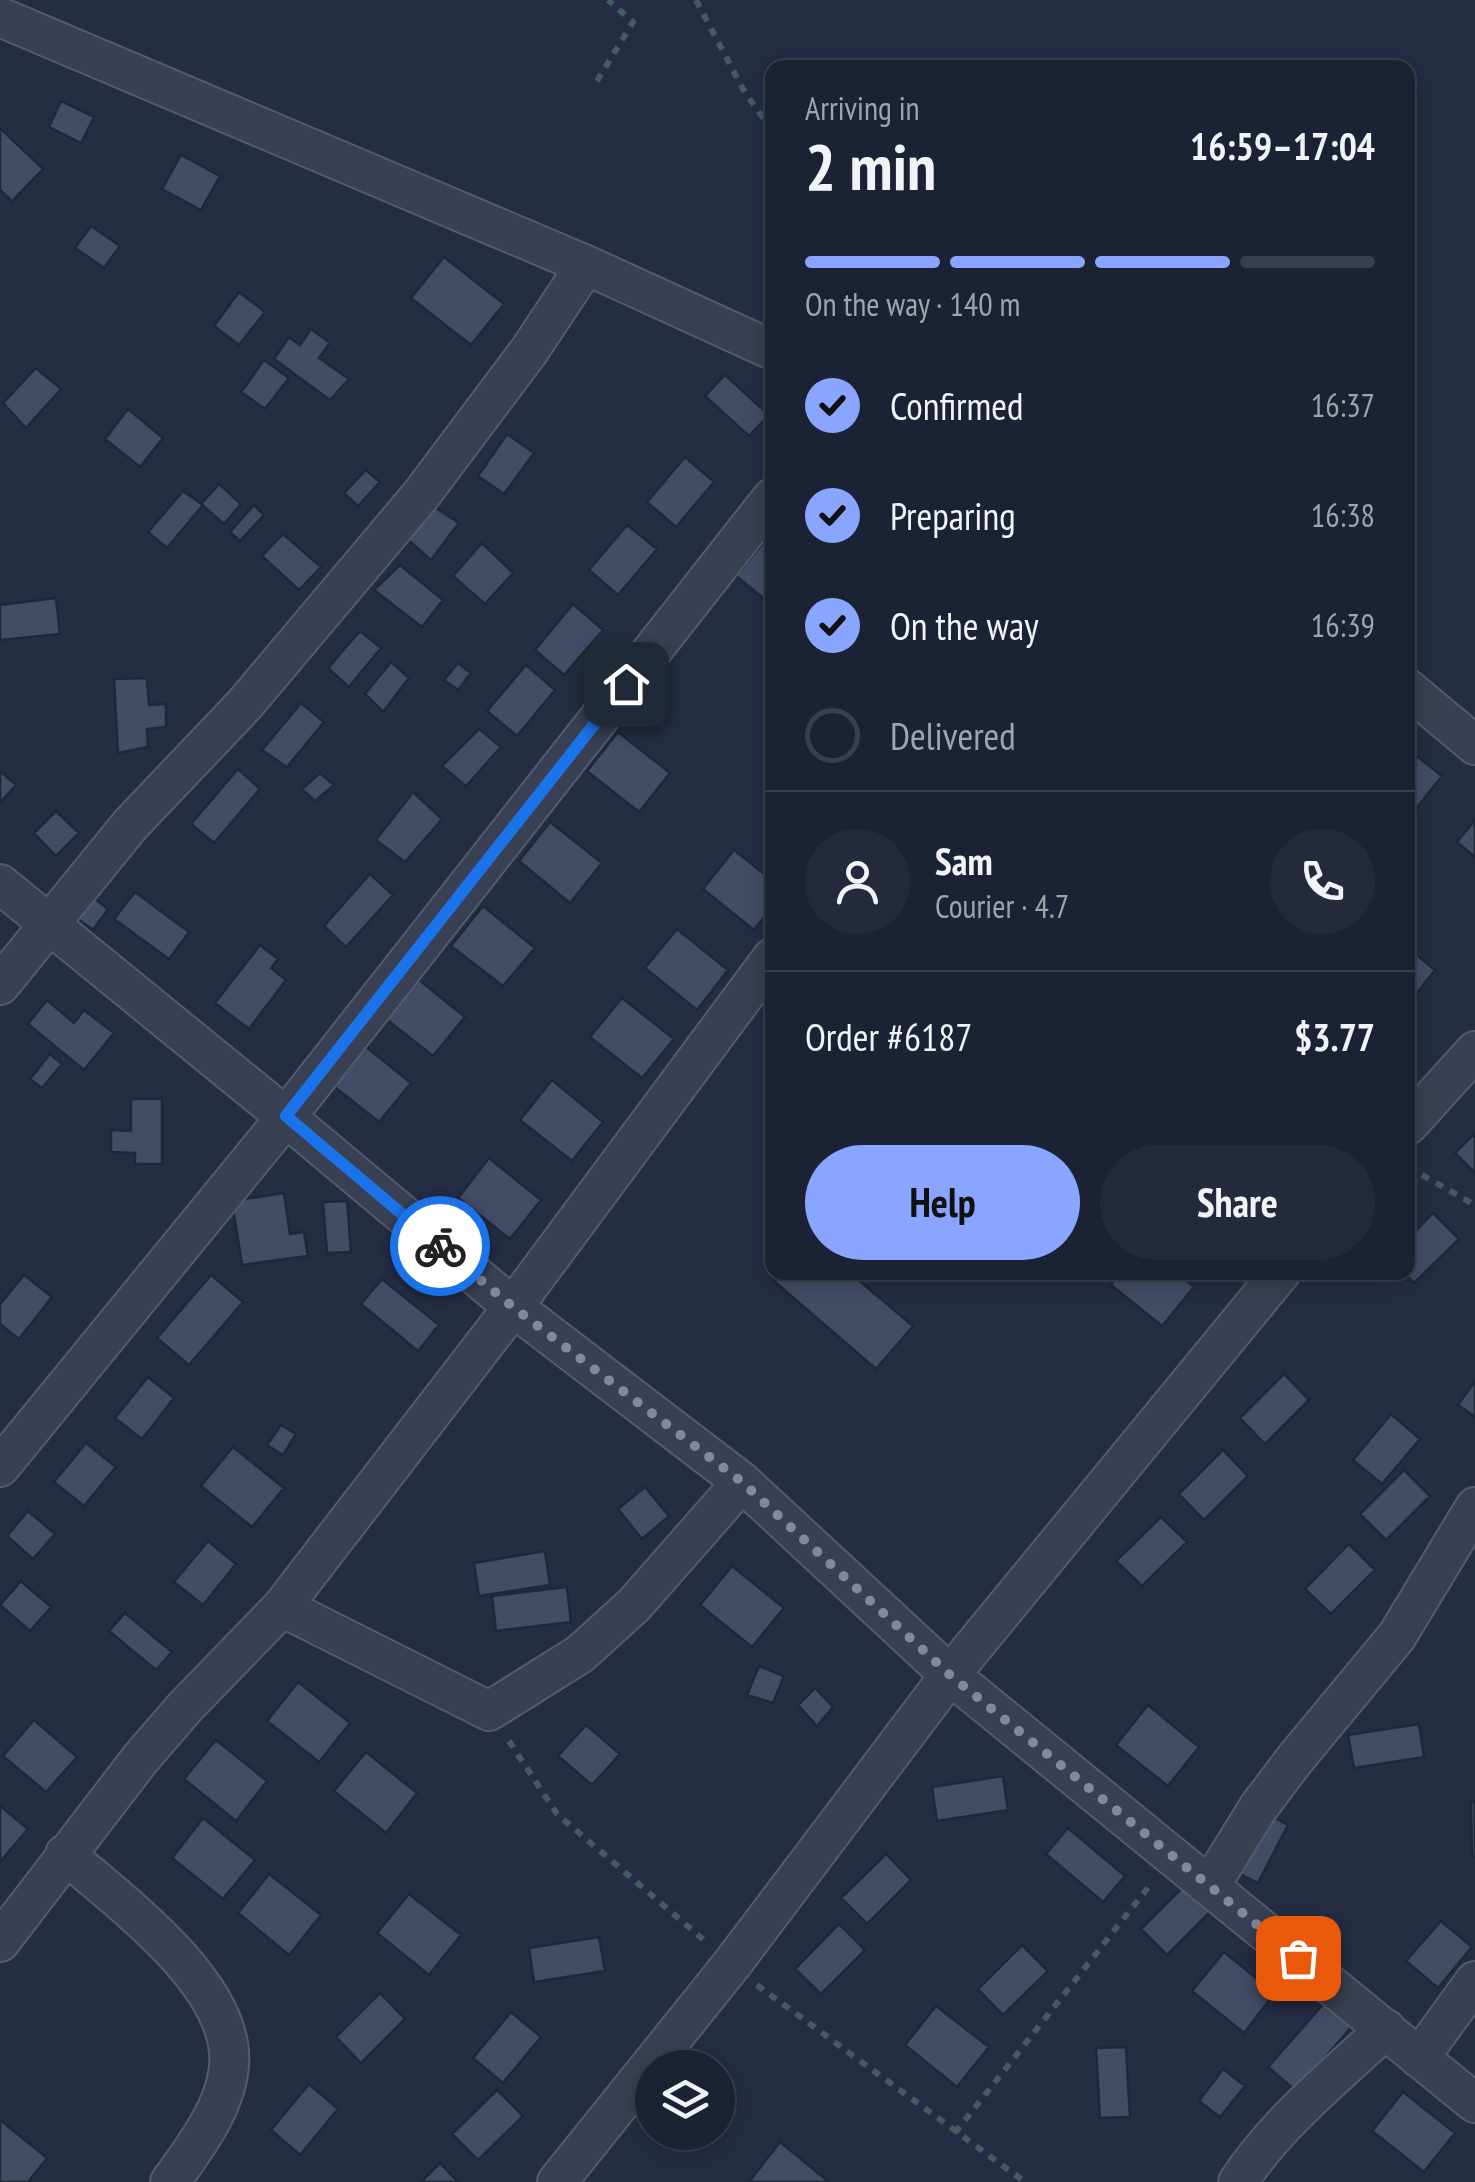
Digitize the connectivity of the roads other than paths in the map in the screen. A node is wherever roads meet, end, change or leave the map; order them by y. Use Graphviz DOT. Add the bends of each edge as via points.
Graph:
graph roads {
  1 [pos="6,30"];
  2 [pos="586,266"];
  3 [pos="765,347"];
  4 [pos="765,507"];
  5 [pos="1415,695"];
  6 [pos="1475,745"];
  7 [pos="0,884"];
  8 [pos="49,924"];
  9 [pos="765,967"];
  10 [pos="0,985"];
  11 [pos="1475,1051"];
  12 [pos="1415,1112"];
  13 [pos="286,1116"];
  14 [pos="1274,1280"];
  15 [pos="513,1307"];
  16 [pos="0,1467"];
  17 [pos="742,1482"];
  18 [pos="1475,1508"];
  19 [pos="282,1608"];
  20 [pos="950,1675"];
  21 [pos="65,1854"];
  22 [pos="1210,1886"];
  23 [pos="0,1942"];
  24 [pos="1475,1981"];
  25 [pos="1386,2029"];
  26 [pos="1419,2058"];
  27 [pos="1475,2103"];
  28 [pos="170,2182"];
  29 [pos="557,2182"];
  30 [pos="1238,2182"];
  1 -- 2 [label="street"];
  2 -- 3 [label="street"];
  2 -- 8 [label="street" via="409,510"];
  4 -- 13 [label="street"];
  5 -- 6 [label="street"];
  7 -- 8 [label="street"];
  8 -- 10 [label="street"];
  8 -- 13 [label="street"];
  9 -- 15 [label="street"];
  11 -- 12 [label="street"];
  13 -- 15 [label="street"];
  13 -- 16 [label="street"];
  14 -- 20 [label="street"];
  15 -- 17 [label="street"];
  15 -- 19 [label="street"];
  17 -- 19 [label="street" via="634,1605 580,1654 489,1711"];
  17 -- 20 [label="street"];
  18 -- 22 [label="street" via="1398,1636 1294,1759"];
  19 -- 21 [label="street" via="186,1706"];
  20 -- 22 [label="street"];
  20 -- 29 [label="street"];
  21 -- 23 [label="street"];
  21 -- 28 [label="street" via="163,1938 212,2001 229,2051 224,2088 204,2135"];
  22 -- 25 [label="street"];
  24 -- 26 [label="street"];
  25 -- 26 [label="street"];
  25 -- 30 [label="street" via="1289,2120"];
  26 -- 27 [label="street"];
}
